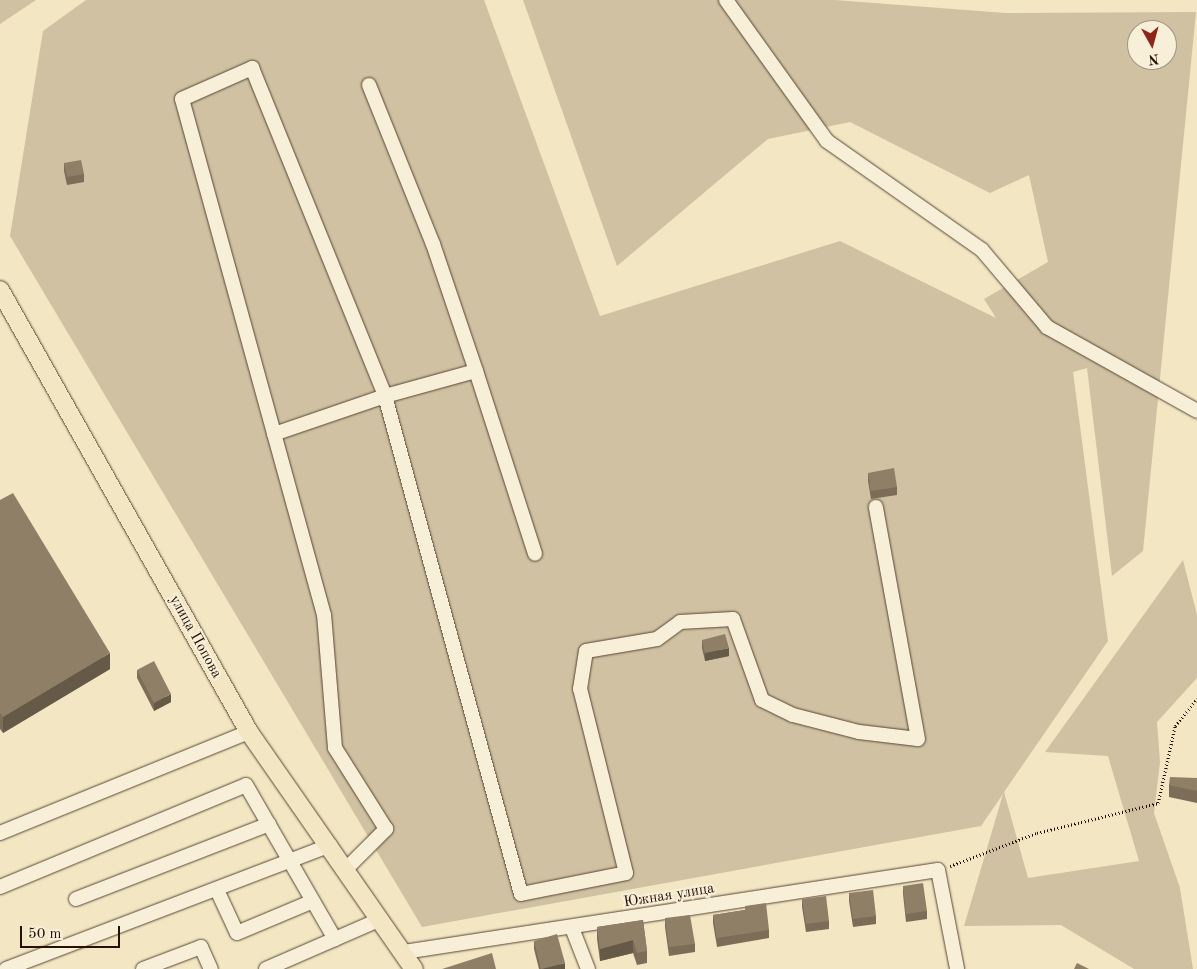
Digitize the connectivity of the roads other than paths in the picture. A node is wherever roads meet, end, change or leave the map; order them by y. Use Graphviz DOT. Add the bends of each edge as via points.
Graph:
graph roads {
  1 [pos="726,0"];
  2 [pos="369,85"];
  3 [pos="0,290"];
  4 [pos="476,371"];
  5 [pos="385,396"];
  6 [pos="1197,411"];
  7 [pos="274,434"];
  8 [pos="876,507"];
  9 [pos="535,554"];
  10 [pos="249,732"];
  11 [pos="270,824"];
  12 [pos="0,833"];
  13 [pos="330,845"];
  14 [pos="290,861"];
  15 [pos="346,869"];
  16 [pos="0,887"];
  17 [pos="217,890"];
  18 [pos="76,899"];
  19 [pos="313,901"];
  20 [pos="381,919"];
  21 [pos="572,928"];
  22 [pos="335,939"];
  23 [pos="404,952"];
  24 [pos="6,969"];
  25 [pos="143,969"];
  26 [pos="211,969"];
  27 [pos="266,969"];
  28 [pos="414,969"];
  29 [pos="588,969"];
  30 [pos="957,969"];
  1 -- 6 [label="street" via="827,141 982,250 1047,327"];
  2 -- 4 [label="street" via="434,244"];
  3 -- 10 [label="main road, улица Попова"];
  4 -- 5 [label="street"];
  4 -- 9 [label="street"];
  5 -- 7 [label="street"];
  5 -- 7 [label="street" via="252,68 182,99"];
  5 -- 8 [label="street" via="521,894 626,873 580,689 586,651 657,639 680,622 734,619 762,700 822,722 918,739"];
  7 -- 15 [label="street" via="324,615 335,748 386,829"];
  10 -- 12 [label="street"];
  10 -- 13 [label="main road, улица Попова"];
  11 -- 14 [label="street"];
  11 -- 16 [label="street" via="246,784"];
  11 -- 18 [label="street"];
  13 -- 14 [label="street"];
  13 -- 15 [label="main road, улица Попова"];
  14 -- 17 [label="street"];
  14 -- 19 [label="street"];
  15 -- 20 [label="main road, улица Попова"];
  17 -- 19 [label="street" via="237,933"];
  17 -- 24 [label="street"];
  19 -- 22 [label="street"];
  20 -- 22 [label="street"];
  20 -- 23 [label="main road, улица Попова"];
  21 -- 23 [label="street, Южная улица"];
  21 -- 29 [label="street"];
  21 -- 30 [label="street, Южная улица" via="938,870"];
  22 -- 27 [label="street"];
  23 -- 28 [label="main road, улица Попова"];
  25 -- 26 [label="street" via="201,947"];
}
